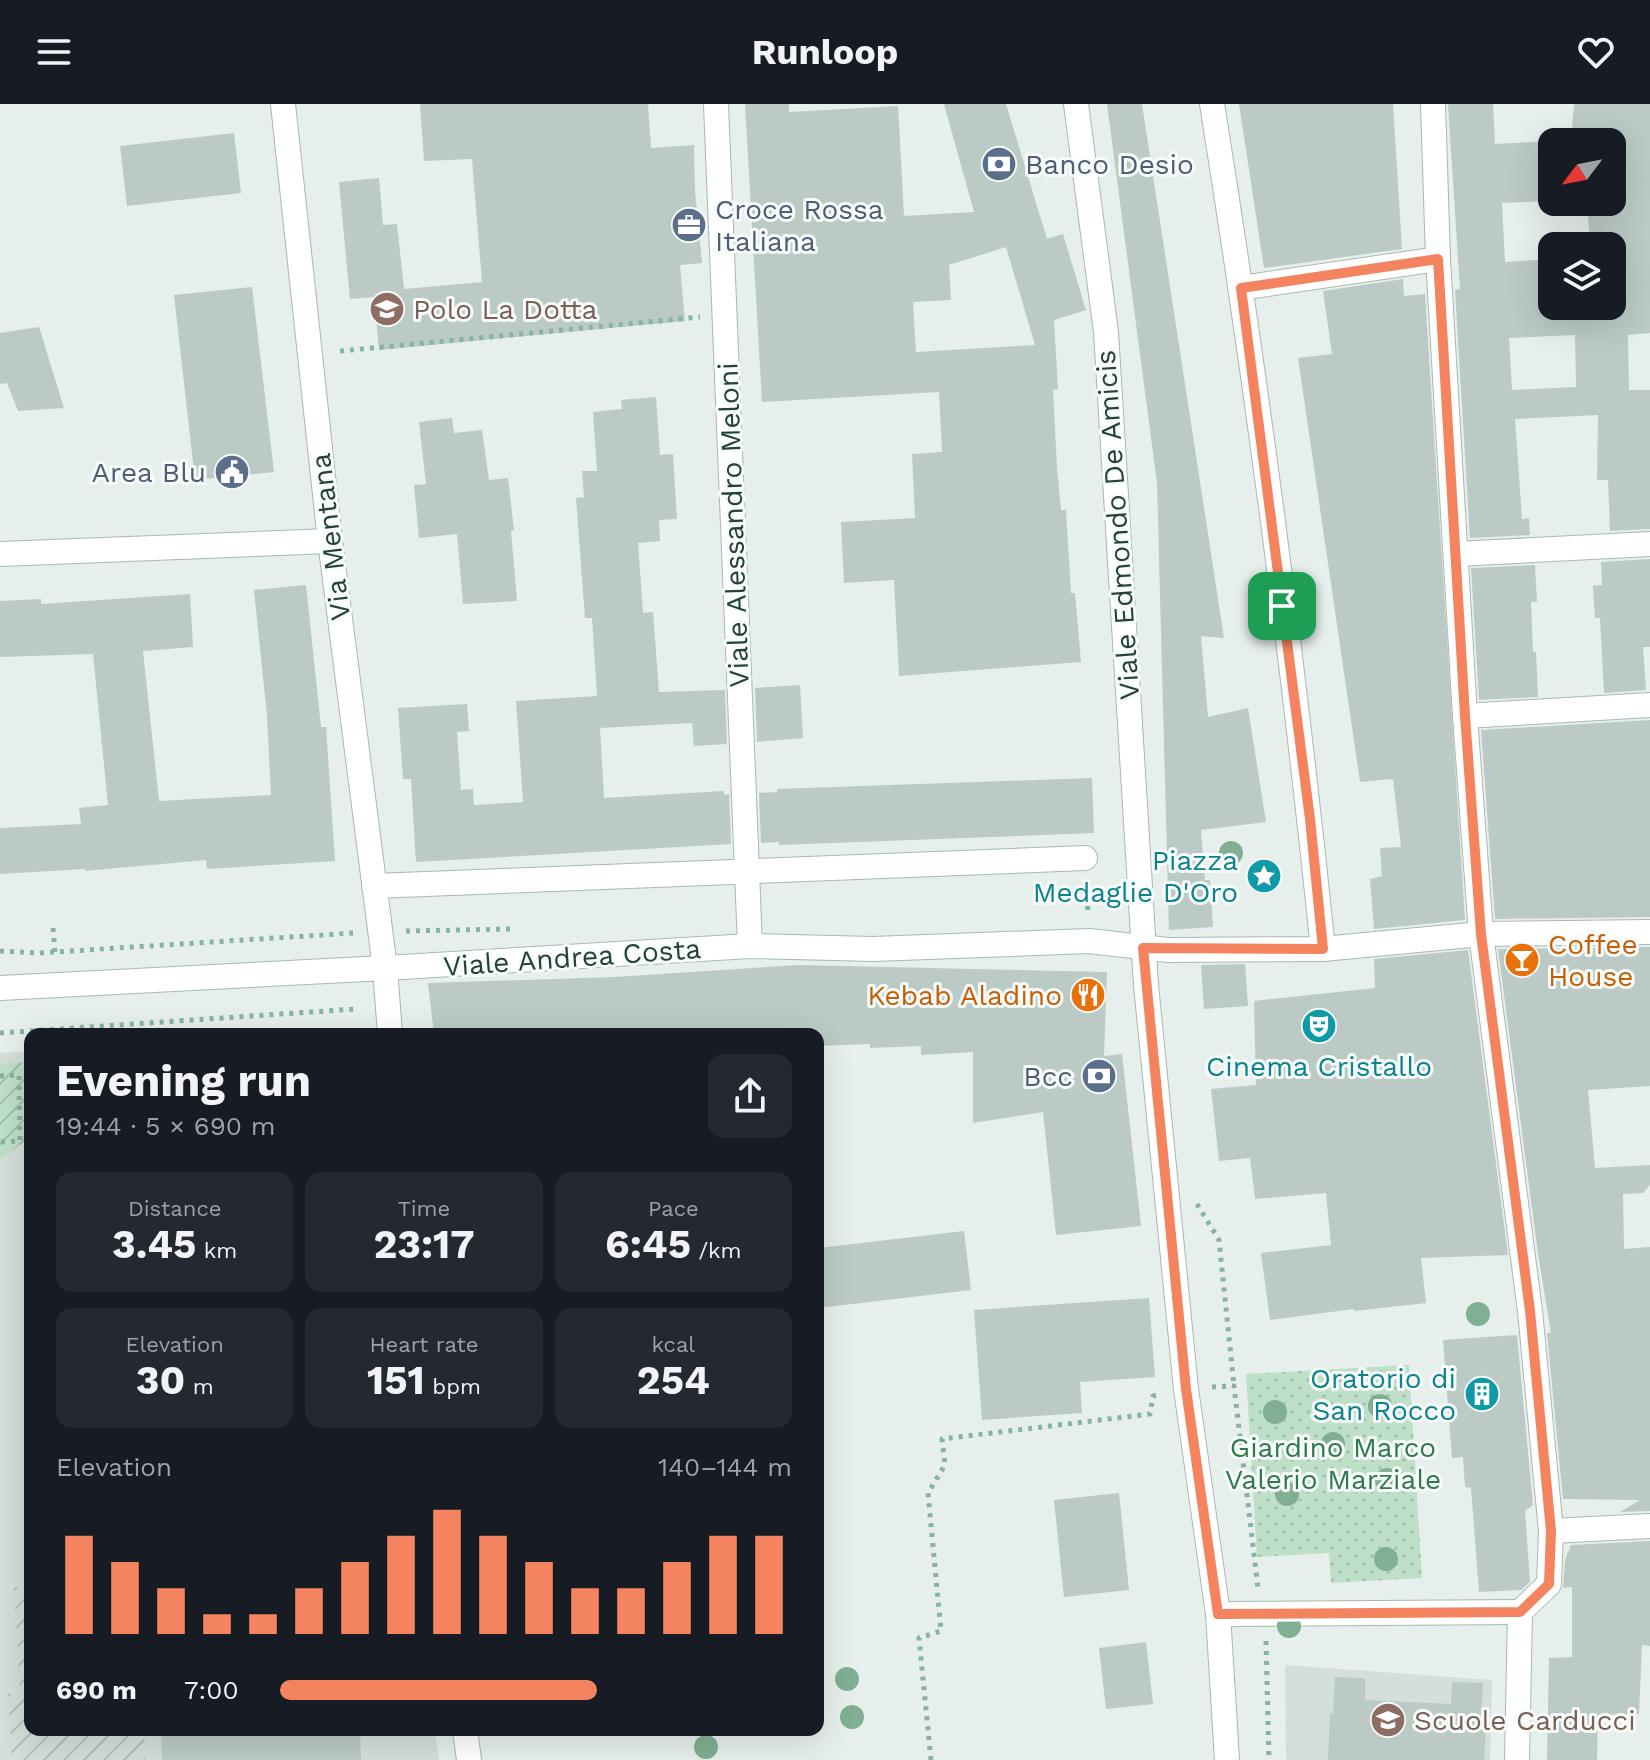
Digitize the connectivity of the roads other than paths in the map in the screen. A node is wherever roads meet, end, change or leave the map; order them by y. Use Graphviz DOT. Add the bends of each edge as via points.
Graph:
graph roads {
  1 [pos="283,104"];
  2 [pos="716,104"];
  3 [pos="1076,104"];
  4 [pos="1212,104"];
  5 [pos="1433,104"];
  6 [pos="1438,259"];
  7 [pos="1241,288"];
  8 [pos="330,541"];
  9 [pos="1650,544"];
  10 [pos="0,554"];
  11 [pos="1456,554"];
  12 [pos="1650,705"];
  13 [pos="1465,716"];
  14 [pos="1085,858"];
  15 [pos="747,873"];
  16 [pos="374,886"];
  17 [pos="1650,932"];
  18 [pos="1481,934"];
  19 [pos="750,946"];
  20 [pos="1143,948"];
  21 [pos="1323,949"];
  22 [pos="385,968"];
  23 [pos="0,988"];
  24 [pos="390,1028"];
  25 [pos="1650,1526"];
  26 [pos="1551,1531"];
  27 [pos="1520,1612"];
  28 [pos="1218,1614"];
  29 [pos="466,1736"];
  30 [pos="469,1760"];
  31 [pos="1227,1760"];
  32 [pos="1517,1760"];
  1 -- 8 [label="street, Via Mentana"];
  2 -- 15 [label="street, Viale Alessandro Meloni"];
  3 -- 20 [label="street, Viale Edmondo De Amicis" via="1106,332"];
  4 -- 7 [label="street"];
  5 -- 6 [label="street"];
  6 -- 7 [label="street"];
  6 -- 11 [label="street"];
  7 -- 21 [label="street"];
  8 -- 10 [label="street"];
  8 -- 16 [label="street, Via Mentana"];
  9 -- 11 [label="street"];
  11 -- 13 [label="street"];
  12 -- 13 [label="street"];
  13 -- 18 [label="street"];
  14 -- 15 [label="street"];
  15 -- 16 [label="street"];
  15 -- 19 [label="street, Viale Alessandro Meloni"];
  16 -- 22 [label="street, Via Mentana"];
  17 -- 18 [label="street, Viale Andrea Costa"];
  18 -- 21 [label="street, Viale Andrea Costa"];
  18 -- 26 [label="street" via="1530,1311"];
  19 -- 20 [label="street, Viale Andrea Costa" via="873,949 1089,941"];
  19 -- 22 [label="street, Viale Andrea Costa"];
  20 -- 21 [label="street, Viale Andrea Costa"];
  20 -- 28 [label="street, Viale Edmondo De Amicis" via="1186,1389"];
  22 -- 23 [label="street, Viale Andrea Costa"];
  22 -- 24 [label="street, Via Mentana"];
  25 -- 26 [label="street"];
  26 -- 27 [label="street" via="1549,1584"];
  27 -- 28 [label="street"];
  27 -- 32 [label="street"];
  28 -- 31 [label="street, Viale Edmondo De Amicis"];
  29 -- 30 [label="street"];
}
